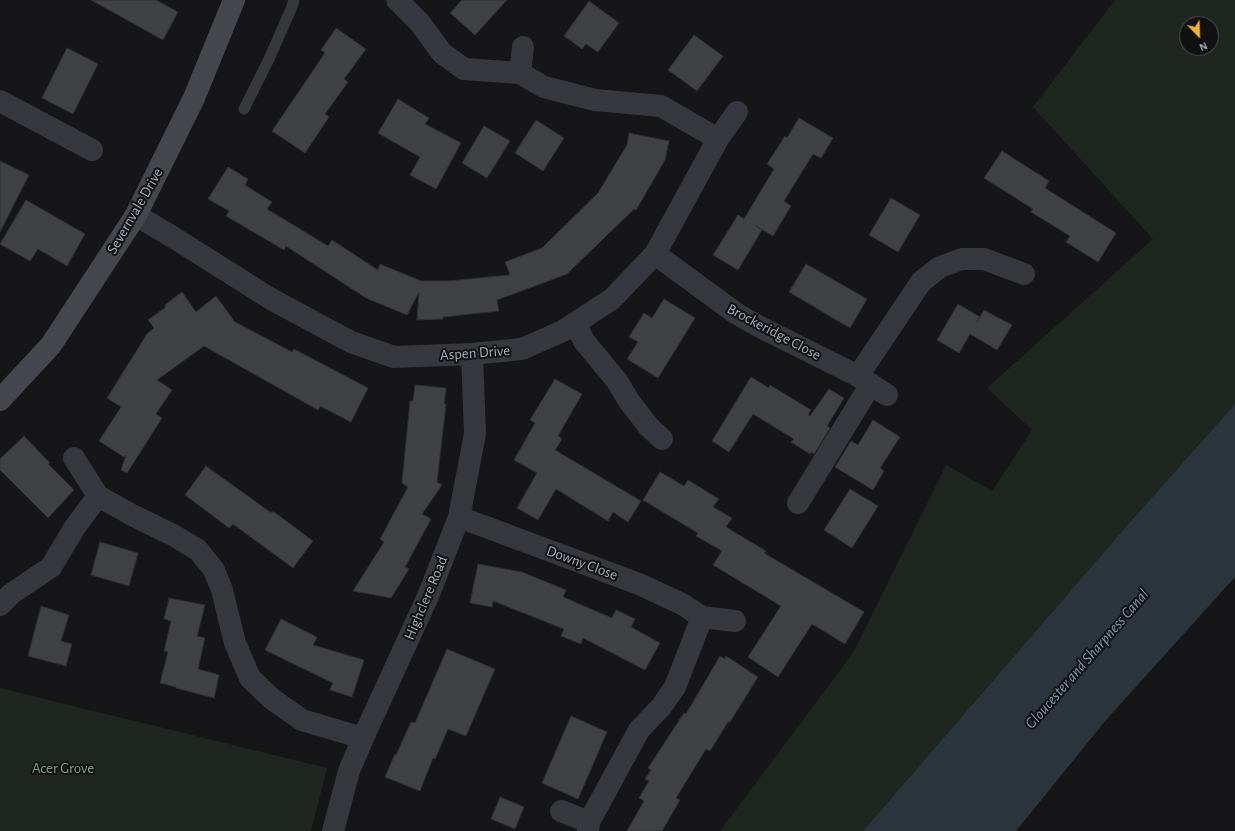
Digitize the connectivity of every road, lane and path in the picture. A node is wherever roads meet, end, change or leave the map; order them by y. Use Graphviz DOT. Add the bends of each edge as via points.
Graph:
graph roads {
  1 [pos="234,0"];
  2 [pos="294,0"];
  3 [pos="396,0"];
  4 [pos="524,47"];
  5 [pos="520,73"];
  6 [pos="0,101"];
  7 [pos="244,109"];
  8 [pos="737,112"];
  9 [pos="718,139"];
  10 [pos="92,150"];
  11 [pos="136,215"];
  12 [pos="655,254"];
  13 [pos="1024,274"];
  14 [pos="575,323"];
  15 [pos="472,354"];
  16 [pos="872,385"];
  17 [pos="0,400"];
  18 [pos="662,439"];
  19 [pos="74,458"];
  20 [pos="98,496"];
  21 [pos="798,503"];
  22 [pos="459,517"];
  23 [pos="0,605"];
  24 [pos="702,617"];
  25 [pos="734,621"];
  26 [pos="363,738"];
  27 [pos="562,811"];
  28 [pos="589,826"];
  29 [pos="334,831"];
  1 -- 11 [label="street, Severnvale Drive" via="194,98"];
  2 -- 7 [label="lane"];
  3 -- 5 [label="street" via="420,23 442,53 464,69"];
  4 -- 5 [label="street"];
  5 -- 9 [label="street" via="544,87 595,100 661,106"];
  6 -- 10 [label="street"];
  8 -- 9 [label="street, Aspen Drive"];
  9 -- 12 [label="street, Aspen Drive"];
  11 -- 15 [label="street, Aspen Drive" via="270,299 351,342 394,357"];
  11 -- 17 [label="street, Severnvale Drive" via="51,345"];
  12 -- 14 [label="street, Aspen Drive" via="612,299"];
  12 -- 16 [label="street, Brockeridge Close" via="737,314"];
  13 -- 16 [label="street" via="984,259 962,259 940,267 921,282"];
  14 -- 15 [label="street, Aspen Drive" via="522,349"];
  14 -- 18 [label="street" via="584,341 617,380 629,401"];
  15 -- 22 [label="street, Highclere Road" via="475,434"];
  16 -- 21 [label="street"];
  19 -- 20 [label="street"];
  20 -- 23 [label="street" via="75,527 51,568 11,594"];
  20 -- 26 [label="street" via="198,550 214,570 222,590 235,643 250,678 272,699 302,720"];
  22 -- 24 [label="street, Downy Close" via="639,584 682,604"];
  22 -- 26 [label="street, Highclere Road" via="429,594"];
  24 -- 25 [label="street, Downy Close"];
  24 -- 28 [label="street" via="675,687 661,707 639,730"];
  26 -- 29 [label="street, Highclere Road" via="349,771"];
  27 -- 28 [label="street"];
}
